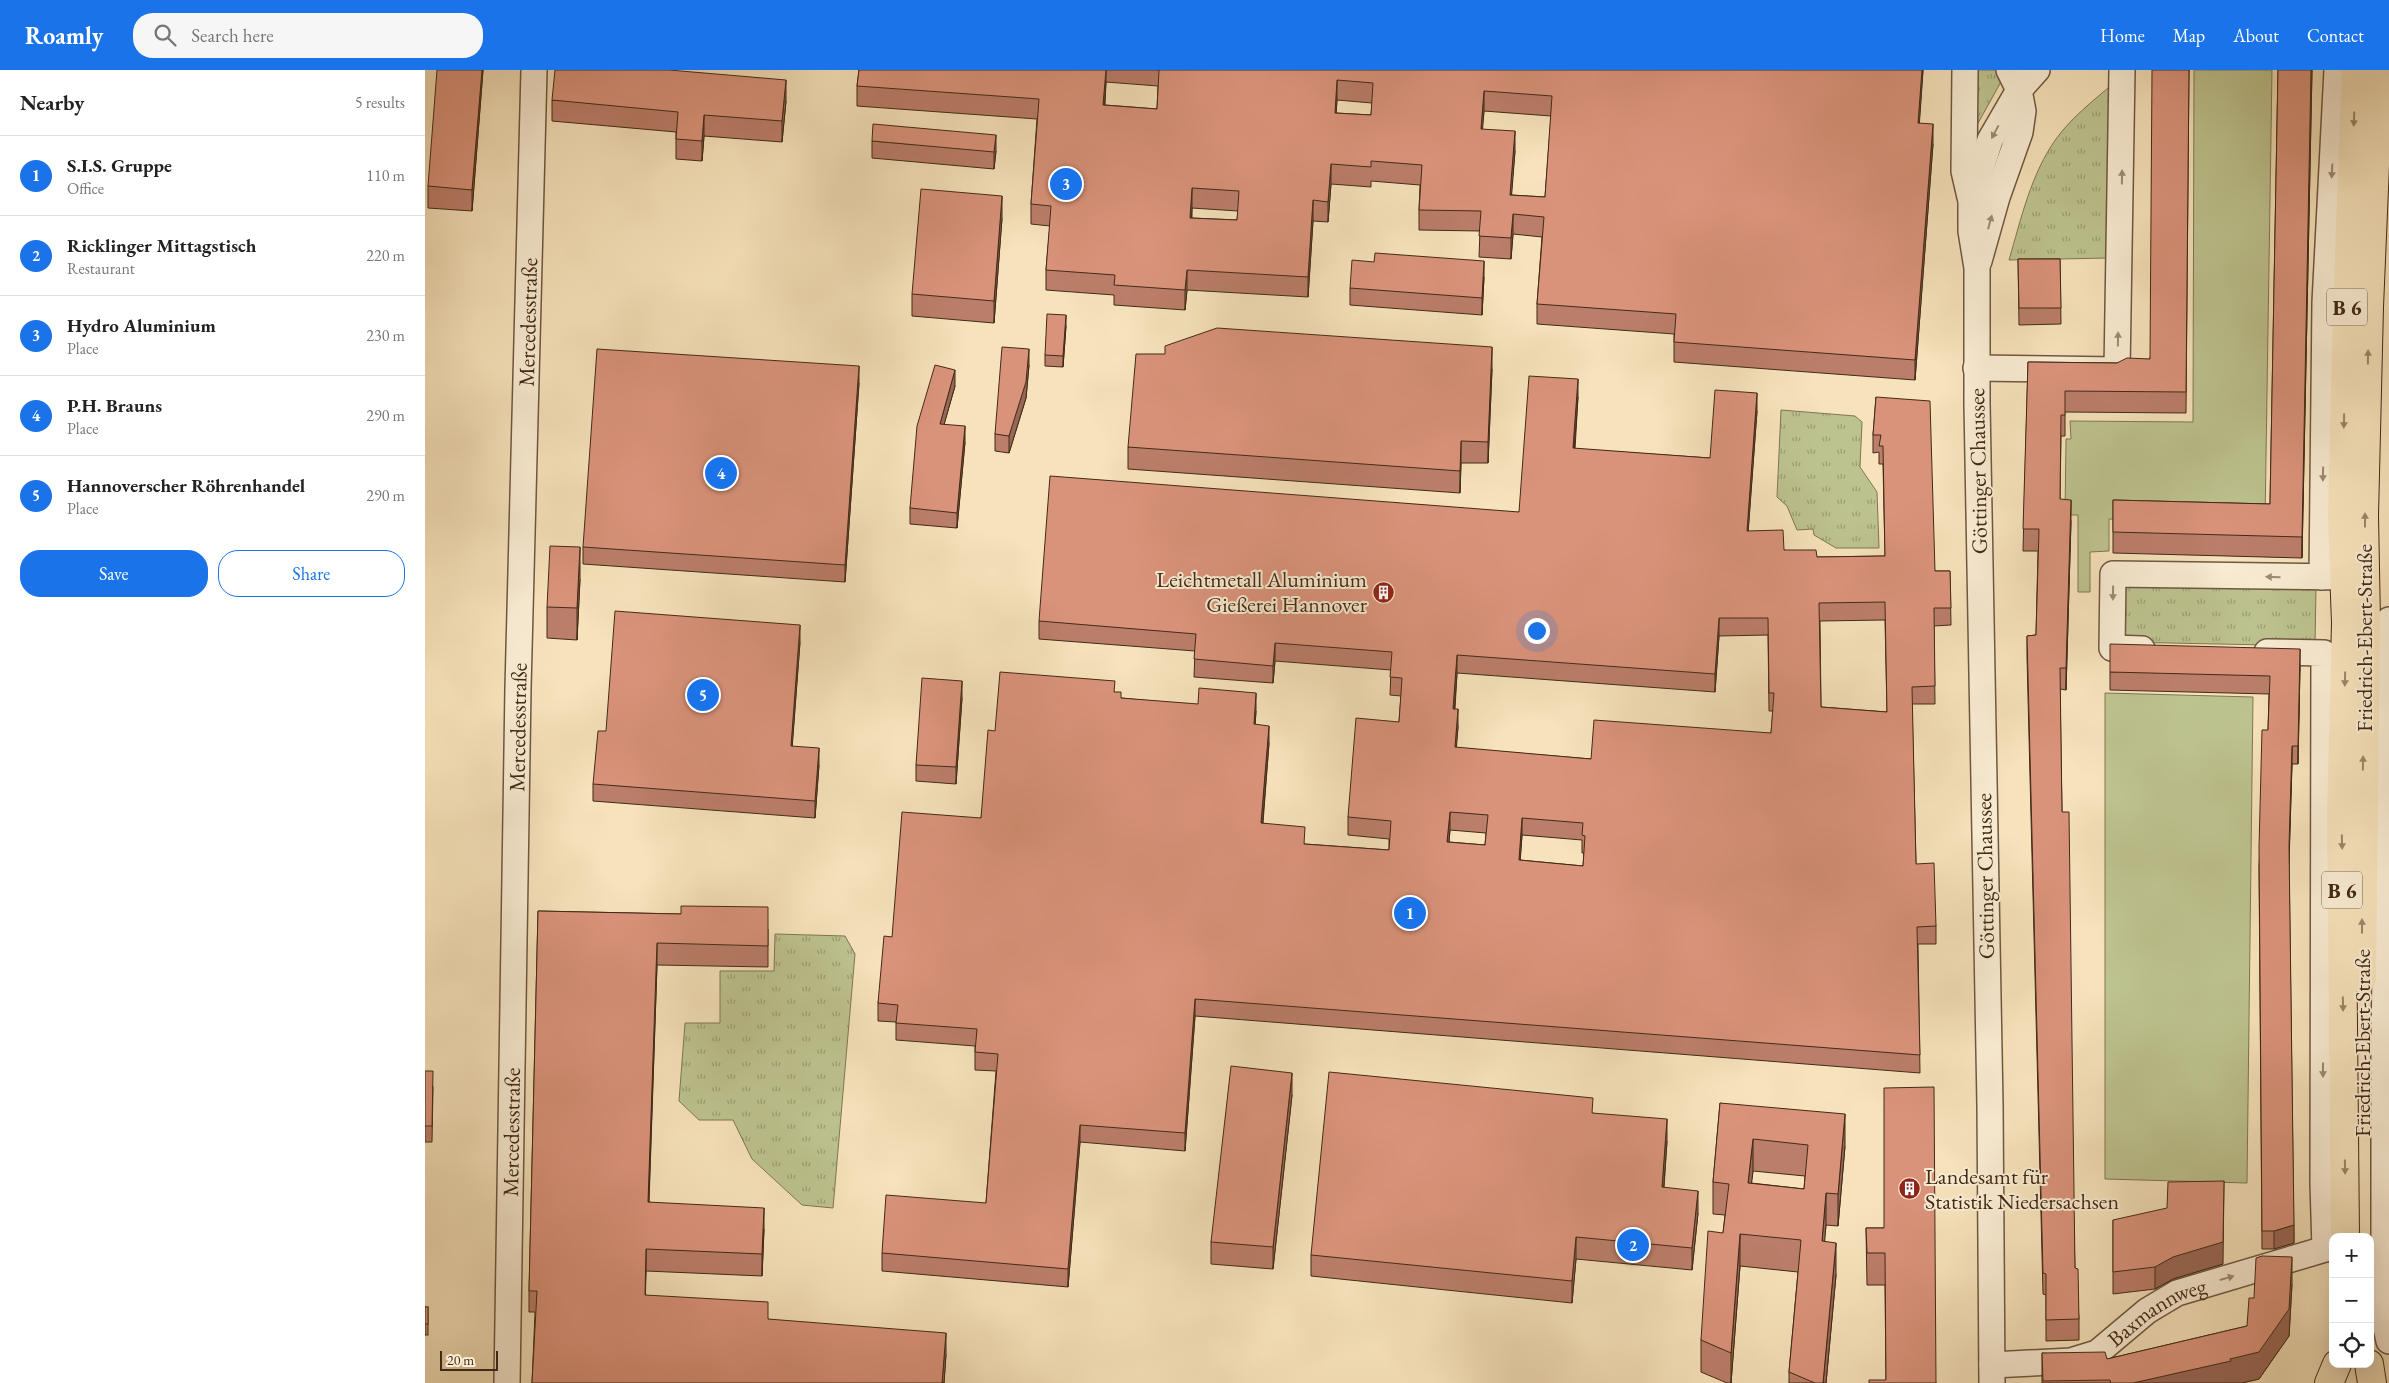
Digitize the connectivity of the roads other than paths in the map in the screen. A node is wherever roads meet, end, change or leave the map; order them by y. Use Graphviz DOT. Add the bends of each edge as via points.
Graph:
graph roads {
  1 [pos="534,70"];
  2 [pos="1965,70"];
  3 [pos="2037,70"];
  4 [pos="2122,70"];
  5 [pos="2337,70"];
  6 [pos="2356,70"];
  7 [pos="2379,70"];
  8 [pos="2014,80"];
  9 [pos="1971,200"];
  10 [pos="1977,268"];
  11 [pos="2336,304"];
  12 [pos="1976,368"];
  13 [pos="2334,577"];
  14 [pos="2381,621"];
  15 [pos="2160,649"];
  16 [pos="2247,651"];
  17 [pos="2332,1233"];
  18 [pos="2334,1233"];
  19 [pos="2364,1233"];
  20 [pos="2329,1248"];
  21 [pos="2377,1285"];
  22 [pos="2389,1341"];
  23 [pos="2335,1368"];
  24 [pos="2370,1368"];
  25 [pos="1992,1374"];
  26 [pos="507,1383"];
  27 [pos="2329,1383"];
  28 [pos="2372,1383"];
  1 -- 26 [label="street, Mercedesstraße" via="518,688"];
  2 -- 9 [label="street, Göttinger Chaussee" via="1964,171"];
  3 -- 8 [label="street"];
  12 -- 4 [label="street, Göttinger Chaussee, one-way" via="2117,370"];
  5 -- 11 [label="street, Friedrich-Ebert-Straße, one-way"];
  6 -- 11 [label="main road, Friedrich-Ebert-Straße / B 6, one-way"];
  14 -- 7 [label="main road, Friedrich-Ebert-Straße / B 6, one-way" via="2364,516"];
  8 -- 9 [label="street, Göttinger Chaussee, one-way"];
  10 -- 8 [label="street, Göttinger Chaussee, one-way" via="2020,132 2023,111"];
  9 -- 10 [label="street, Göttinger Chaussee" via="1971,231"];
  10 -- 12 [label="street, Göttinger Chaussee"];
  11 -- 13 [label="main road, Friedrich-Ebert-Straße / B 6, one-way" via="2342,516"];
  12 -- 25 [label="street, Göttinger Chaussee"];
  13 -- 15 [label="street, Friedrich-Ebert-Straße, one-way" via="2113,574 2112,648"];
  13 -- 18 [label="main road, Friedrich-Ebert-Straße / B 6, one-way" via="2341,815"];
  19 -- 14 [label="main road, Friedrich-Ebert-Straße / B 6, one-way" via="2362,827"];
  14 -- 21 [label="street, Friedrich-Ebert-Straße" via="2383,1053"];
  16 -- 17 [label="street, Friedrich-Ebert-Straße, one-way" via="2324,653 2323,1183"];
  25 -- 20 [label="street, Baxmannweg, one-way" via="2071,1361 2097,1353 2147,1311 2177,1293"];
  21 -- 22 [label="street, Friedrich-Ebert-Straße"];
  23 -- 27 [label="main road"];
  24 -- 28 [label="main road"];
}
